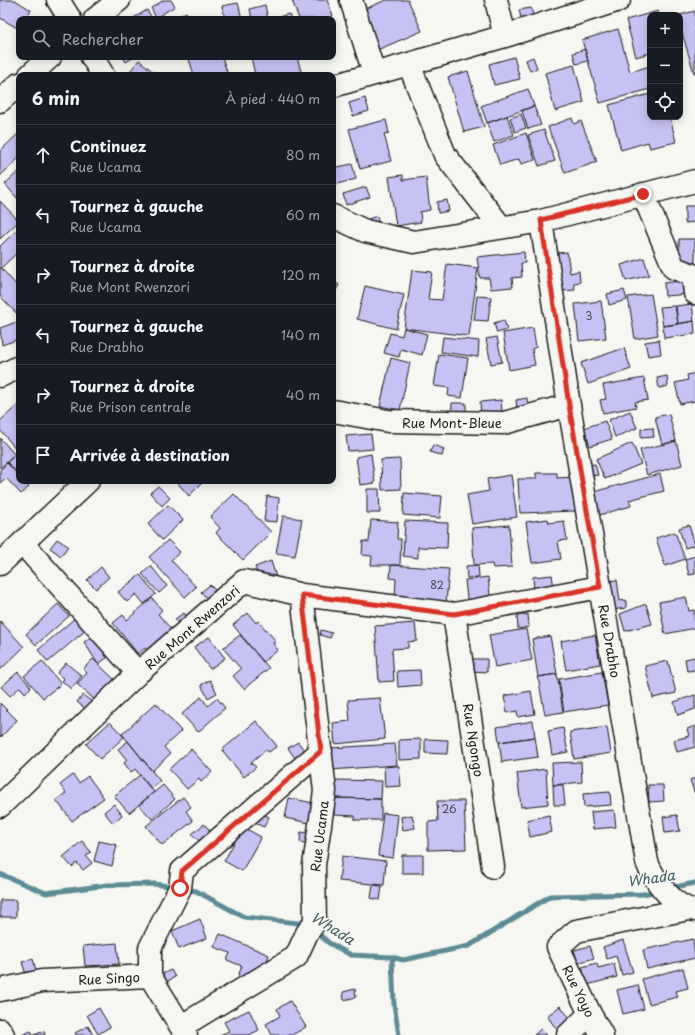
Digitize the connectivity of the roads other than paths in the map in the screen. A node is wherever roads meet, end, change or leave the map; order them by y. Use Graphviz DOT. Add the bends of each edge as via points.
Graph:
graph roads {
  1 [pos="58,0"];
  2 [pos="119,0"];
  3 [pos="352,0"];
  4 [pos="496,0"];
  5 [pos="619,0"];
  6 [pos="68,16"];
  7 [pos="99,16"];
  8 [pos="505,36"];
  9 [pos="47,60"];
  10 [pos="94,60"];
  11 [pos="409,64"];
  12 [pos="33,72"];
  13 [pos="101,72"];
  14 [pos="374,73"];
  15 [pos="336,85"];
  16 [pos="16,87"];
  17 [pos="0,101"];
  18 [pos="695,181"];
  19 [pos="643,194"];
  20 [pos="336,218"];
  21 [pos="541,220"];
  22 [pos="501,227"];
  23 [pos="695,293"];
  24 [pos="16,368"];
  25 [pos="0,376"];
  26 [pos="569,405"];
  27 [pos="336,412"];
  28 [pos="85,484"];
  29 [pos="23,544"];
  30 [pos="0,564"];
  31 [pos="600,587"];
  32 [pos="302,595"];
  33 [pos="454,614"];
  34 [pos="138,673"];
  35 [pos="321,751"];
  36 [pos="0,806"];
  37 [pos="493,867"];
  38 [pos="692,909"];
  39 [pos="150,976"];
  40 [pos="0,990"];
  41 [pos="590,1014"];
  42 [pos="0,1030"];
  43 [pos="184,1030"];
  44 [pos="3,1035"];
  45 [pos="568,1035"];
  46 [pos="602,1035"];
  1 -- 6 [label="street"];
  2 -- 7 [label="street"];
  3 -- 14 [label="street"];
  4 -- 8 [label="street"];
  5 -- 8 [label="street"];
  8 -- 11 [label="street"];
  9 -- 12 [label="street"];
  10 -- 13 [label="street"];
  11 -- 14 [label="street"];
  11 -- 22 [label="street" via="445,155"];
  14 -- 15 [label="street"];
  16 -- 17 [label="street"];
  18 -- 19 [label="street"];
  19 -- 21 [label="street"];
  19 -- 23 [label="street" via="674,268 693,275"];
  20 -- 22 [label="street" via="365,232 414,242"];
  21 -- 22 [label="street"];
  21 -- 26 [label="street, Rue Drabho"];
  24 -- 25 [label="street"];
  26 -- 27 [label="street, Rue Mont-Bleue" via="504,424 388,421"];
  26 -- 31 [label="street, Rue Drabho"];
  28 -- 29 [label="street"];
  29 -- 30 [label="street"];
  29 -- 34 [label="street"];
  31 -- 33 [label="street, Rue Mont Rwenzori"];
  31 -- 38 [label="street, Rue Drabho" via="650,872 671,898"];
  32 -- 33 [label="street, Rue Mont Rwenzori"];
  32 -- 34 [label="street, Rue Mont Rwenzori" via="244,581"];
  32 -- 35 [label="street, Rue Ucama"];
  33 -- 37 [label="street, Rue Ngongo"];
  34 -- 36 [label="street, Rue Mont Rwenzori"];
  35 -- 39 [label="street" via="182,871 180,888 150,948"];
  35 -- 43 [label="street, Rue Ucama" via="325,791 314,865 311,927 296,957"];
  38 -- 41 [label="street, Rue Yoyo" via="576,931 558,947"];
  39 -- 40 [label="street, Rue Singo" via="42,981"];
  39 -- 43 [label="street, Rue Singo"];
  41 -- 45 [label="street"];
  41 -- 46 [label="street, Rue Yoyo"];
  42 -- 44 [label="street"];
}
